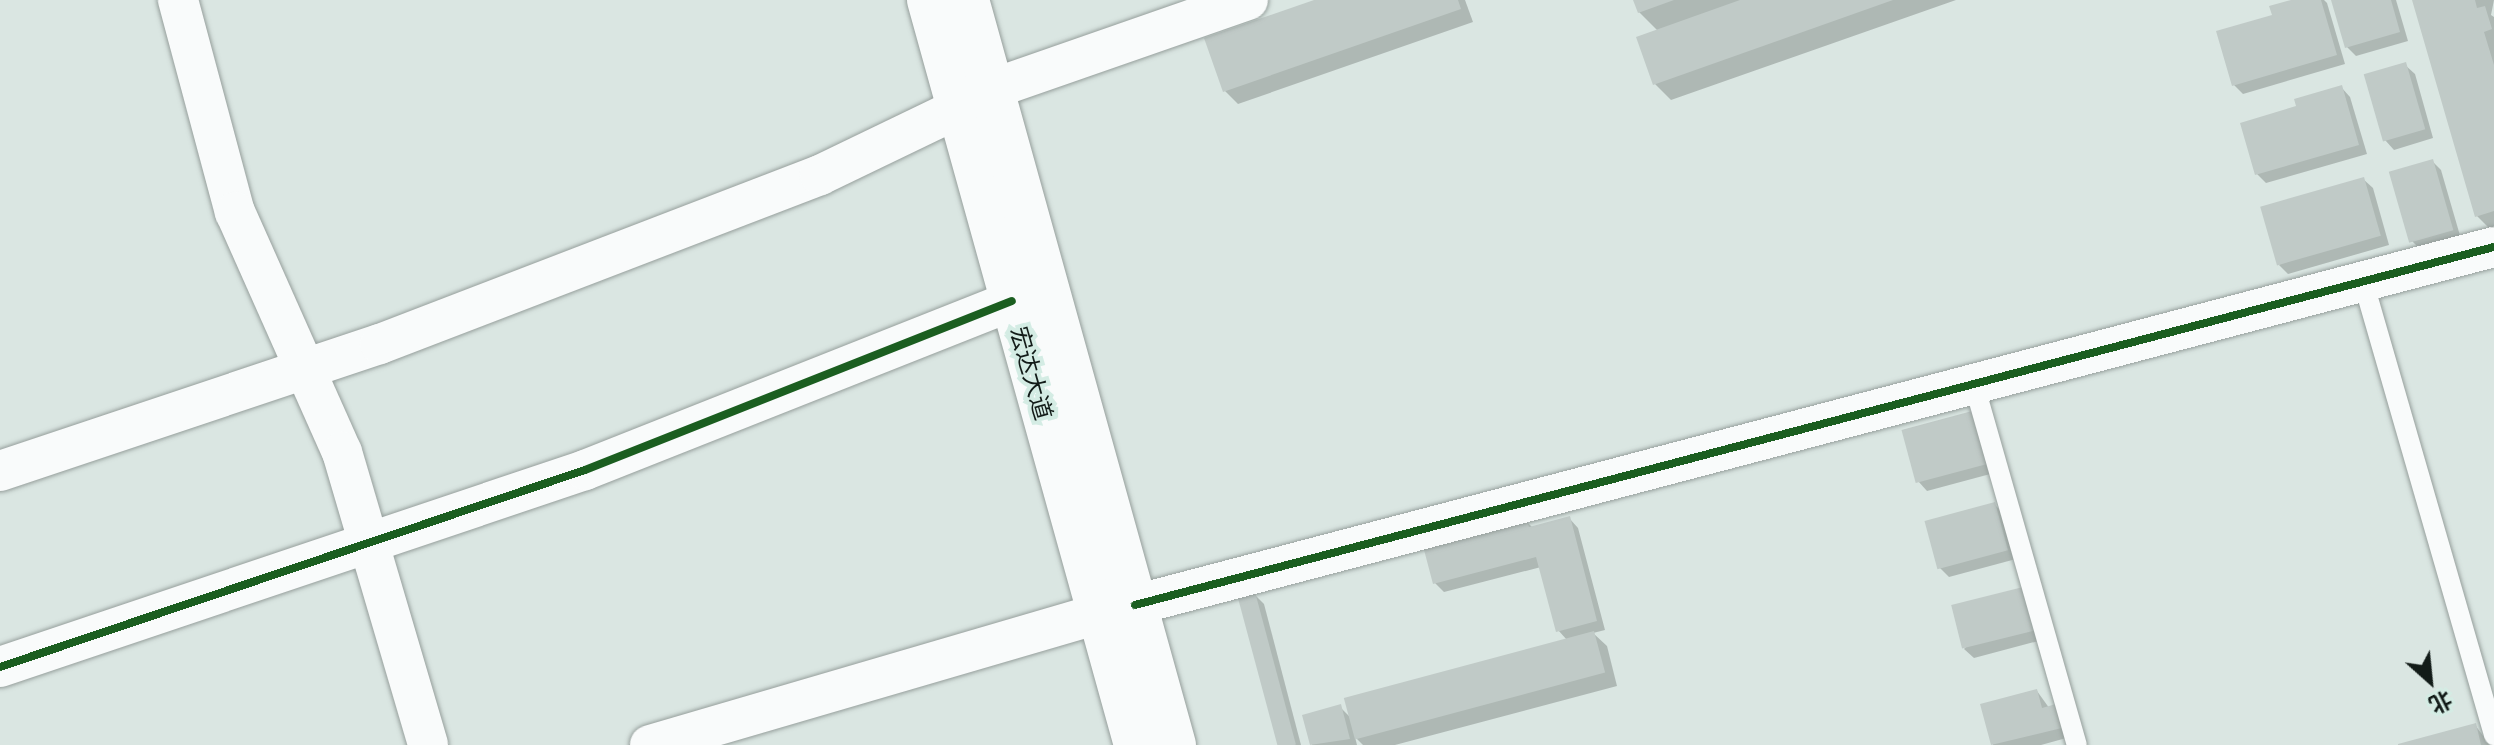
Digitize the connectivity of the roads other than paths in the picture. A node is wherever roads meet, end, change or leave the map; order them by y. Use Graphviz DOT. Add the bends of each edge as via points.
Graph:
graph roads {
  1 [pos="178,0"];
  2 [pos="929,0"];
  3 [pos="967,0"];
  4 [pos="1248,0"];
  5 [pos="975,98"];
  6 [pos="2494,247"];
  7 [pos="2363,281"];
  8 [pos="1012,301"];
  9 [pos="304,369"];
  10 [pos="1974,384"];
  11 [pos="0,471"];
  12 [pos="366,544"];
  13 [pos="1117,609"];
  14 [pos="0,667"];
  15 [pos="2494,736"];
  16 [pos="428,745"];
  17 [pos="650,745"];
  18 [pos="1136,745"];
  19 [pos="1174,745"];
  20 [pos="2077,745"];
  1 -- 9 [label="street" via="235,212"];
  2 -- 5 [label="main road, 宏达大道"];
  3 -- 5 [label="main road, 宏达大道"];
  4 -- 5 [label="street"];
  5 -- 8 [label="main road, 宏达大道"];
  5 -- 9 [label="street" via="820,175"];
  5 -- 13 [label="main road, 宏达大道"];
  6 -- 7 [label="street"];
  7 -- 10 [label="street"];
  7 -- 15 [label="lane"];
  8 -- 12 [label="street" via="585,470"];
  8 -- 13 [label="main road, 宏达大道"];
  9 -- 11 [label="street"];
  9 -- 12 [label="street" via="342,452"];
  10 -- 13 [label="street"];
  10 -- 20 [label="lane"];
  12 -- 14 [label="street"];
  12 -- 16 [label="street"];
  13 -- 17 [label="street"];
  13 -- 18 [label="main road, 宏达大道"];
  13 -- 19 [label="main road, 宏达大道"];
}
